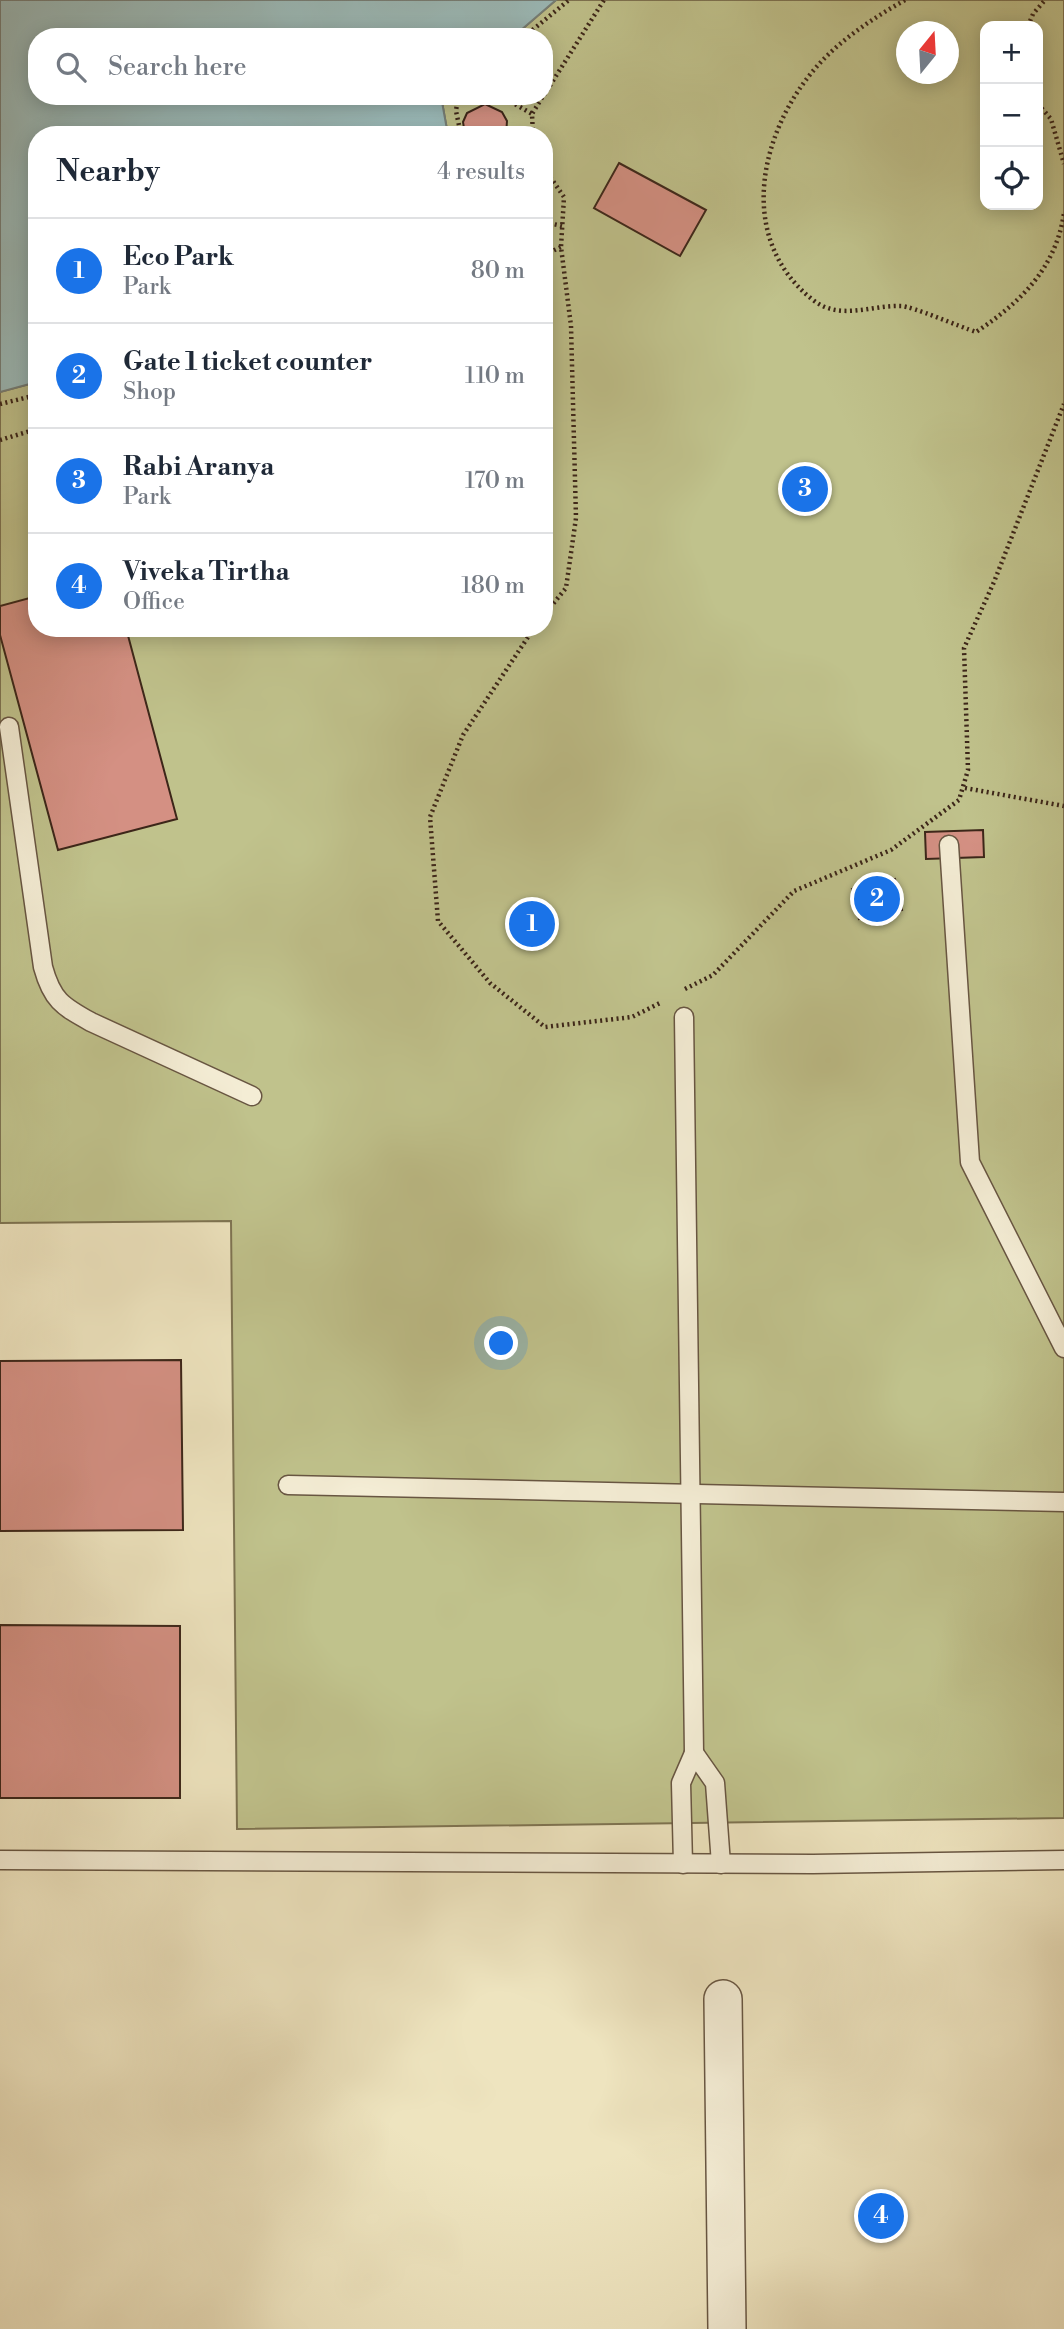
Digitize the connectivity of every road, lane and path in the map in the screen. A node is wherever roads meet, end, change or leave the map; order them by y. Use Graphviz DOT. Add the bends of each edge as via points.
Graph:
graph roads {
  1 [pos="569,0"];
  2 [pos="604,0"];
  3 [pos="905,0"];
  4 [pos="1045,0"];
  5 [pos="1030,21"];
  6 [pos="535,28"];
  7 [pos="553,81"];
  8 [pos="457,105"];
  9 [pos="516,105"];
  10 [pos="538,105"];
  11 [pos="1043,110"];
  12 [pos="532,114"];
  13 [pos="459,126"];
  14 [pos="533,126"];
  15 [pos="1064,163"];
  16 [pos="553,181"];
  17 [pos="1064,213"];
  18 [pos="553,224"];
  19 [pos="562,226"];
  20 [pos="561,247"];
  21 [pos="553,251"];
  22 [pos="28,397"];
  23 [pos="0,404"];
  24 [pos="1064,404"];
  25 [pos="28,432"];
  26 [pos="0,440"];
  27 [pos="553,604"];
  28 [pos="528,637"];
  29 [pos="9,727"];
  30 [pos="965,788"];
  31 [pos="1064,806"];
  32 [pos="949,845"];
  33 [pos="678,993"];
  34 [pos="667,999"];
  35 [pos="684,1017"];
  36 [pos="252,1097"];
  37 [pos="1064,1348"];
  38 [pos="288,1485"];
  39 [pos="690,1494"];
  40 [pos="1064,1502"];
  41 [pos="694,1753"];
  42 [pos="0,1860"];
  43 [pos="1064,1860"];
  44 [pos="683,1864"];
  45 [pos="721,1864"];
  46 [pos="723,1999"];
  47 [pos="727,2329"];
  1 -- 6 [label="path"];
  2 -- 7 [label="path"];
  3 -- 17 [label="path" via="821,62 786,108 763,177 762,216 786,270 814,301 841,313 905,305 976,331 1007,312 1030,290 1051,257"];
  4 -- 5 [label="path"];
  8 -- 13 [label="path"];
  9 -- 12 [label="path"];
  10 -- 12 [label="path"];
  11 -- 15 [label="path" via="1051,119"];
  12 -- 14 [label="path"];
  16 -- 19 [label="path" via="564,197"];
  18 -- 19 [label="path"];
  19 -- 20 [label="path"];
  20 -- 21 [label="path"];
  20 -- 27 [label="path" via="571,326 576,518 566,588"];
  22 -- 23 [label="path"];
  24 -- 30 [label="path" via="964,648"];
  25 -- 26 [label="path"];
  28 -- 34 [label="path" via="463,735 430,817 438,921 490,984 545,1027 632,1017"];
  29 -- 36 [label="lane" via="49,990 65,1008 91,1022"];
  30 -- 31 [label="path"];
  30 -- 33 [label="path" via="959,800 891,850 794,891 713,975"];
  32 -- 37 [label="lane" via="970,1163"];
  35 -- 39 [label="lane"];
  38 -- 39 [label="lane"];
  39 -- 40 [label="lane"];
  39 -- 41 [label="lane"];
  41 -- 44 [label="lane" via="681,1783"];
  41 -- 45 [label="lane" via="715,1783"];
  42 -- 44 [label="lane"];
  43 -- 45 [label="lane"];
  44 -- 45 [label="lane"];
  46 -- 47 [label="street"];
}
